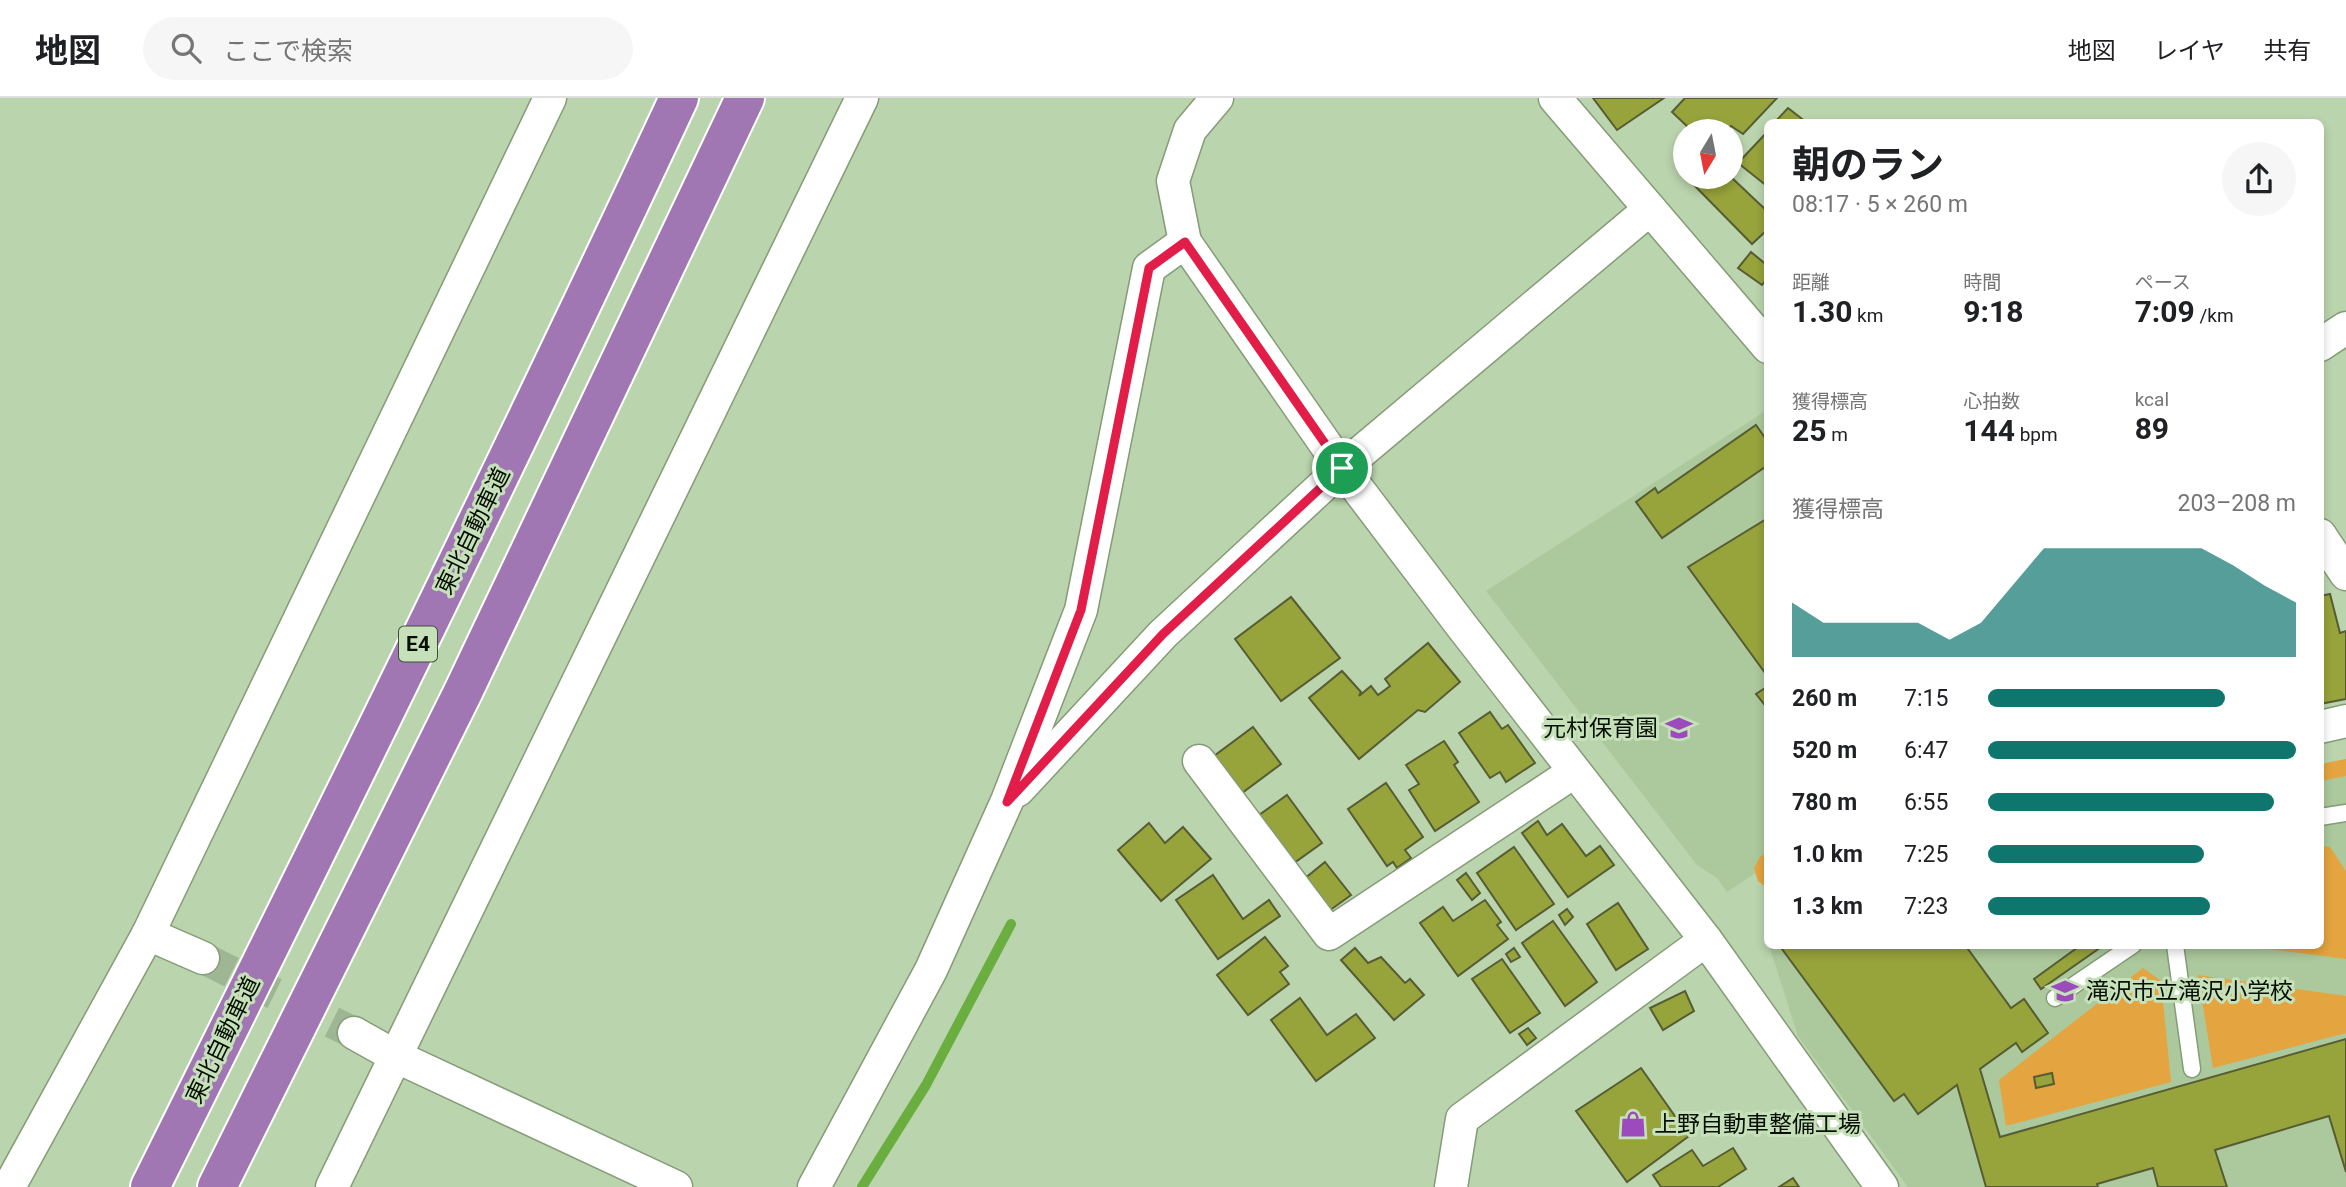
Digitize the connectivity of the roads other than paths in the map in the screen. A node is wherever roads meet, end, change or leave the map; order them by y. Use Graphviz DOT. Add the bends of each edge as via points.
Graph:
graph roads {
  1 [pos="550,98"];
  2 [pos="679,98"];
  3 [pos="745,98"];
  4 [pos="862,98"];
  5 [pos="1217,98"];
  6 [pos="1555,98"];
  7 [pos="1650,209"];
  8 [pos="1185,242"];
  9 [pos="2346,328"];
  10 [pos="1764,342"];
  11 [pos="2324,342"];
  12 [pos="1342,468"];
  13 [pos="2324,541"];
  14 [pos="2346,574"];
  15 [pos="2346,721"];
  16 [pos="2324,726"];
  17 [pos="1199,761"];
  18 [pos="1574,772"];
  19 [pos="1007,802"];
  20 [pos="2346,813"];
  21 [pos="2324,816"];
  22 [pos="148,934"];
  23 [pos="1706,940"];
  24 [pos="2127,949"];
  25 [pos="2176,949"];
  26 [pos="203,958"];
  27 [pos="2055,998"];
  28 [pos="354,1032"];
  29 [pos="395,1056"];
  30 [pos="2192,1069"];
  31 [pos="9,1187"];
  32 [pos="150,1187"];
  33 [pos="217,1187"];
  34 [pos="332,1187"];
  35 [pos="676,1187"];
  36 [pos="814,1187"];
  37 [pos="1451,1187"];
  38 [pos="1882,1187"];
  1 -- 22 [label="street"];
  2 -- 32 [label="highway, 東北自動車道 / E4" via="405,671"];
  3 -- 33 [label="highway" via="469,680"];
  4 -- 29 [label="street"];
  5 -- 8 [label="street" via="1190,130 1173,181"];
  6 -- 7 [label="street"];
  7 -- 10 [label="street"];
  7 -- 12 [label="street"];
  8 -- 12 [label="street"];
  8 -- 19 [label="street" via="1149,268 1081,610"];
  9 -- 11 [label="street"];
  12 -- 18 [label="street"];
  12 -- 19 [label="street" via="1163,634"];
  13 -- 14 [label="street"];
  15 -- 16 [label="street"];
  17 -- 18 [label="street" via="1329,934"];
  18 -- 23 [label="street"];
  19 -- 36 [label="street" via="931,970"];
  20 -- 21 [label="lane"];
  22 -- 26 [label="street"];
  22 -- 31 [label="street"];
  23 -- 37 [label="street" via="1462,1119"];
  23 -- 38 [label="street"];
  24 -- 27 [label="lane"];
  25 -- 30 [label="lane"];
  28 -- 29 [label="street"];
  29 -- 34 [label="street"];
  29 -- 35 [label="street"];
}
